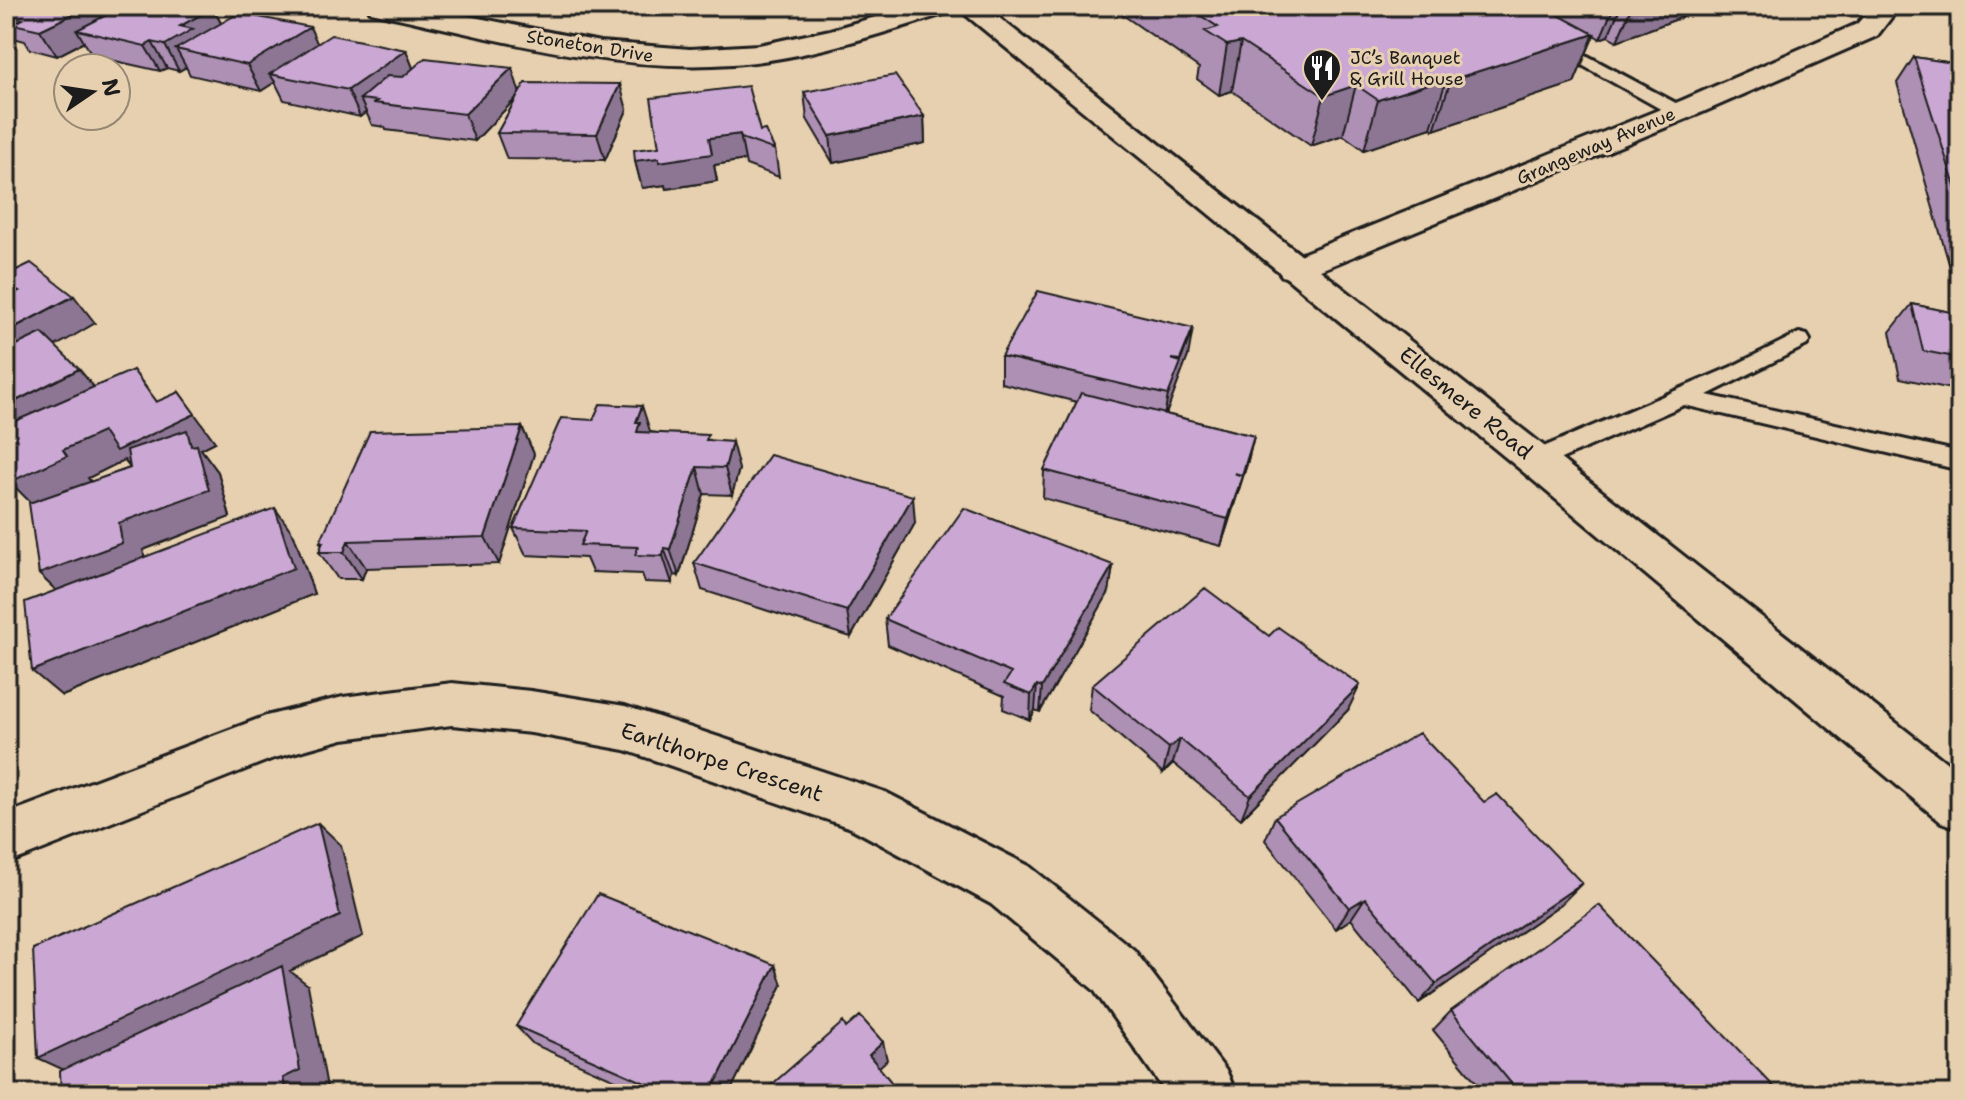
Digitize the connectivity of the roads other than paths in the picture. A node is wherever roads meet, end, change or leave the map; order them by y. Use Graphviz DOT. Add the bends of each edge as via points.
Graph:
graph roads {
  1 [pos="380,6"];
  2 [pos="942,6"];
  3 [pos="968,6"];
  4 [pos="1887,6"];
  5 [pos="1538,34"];
  6 [pos="1679,112"];
  7 [pos="1294,269"];
  8 [pos="1799,340"];
  9 [pos="1683,397"];
  10 [pos="1536,460"];
  11 [pos="1960,461"];
  12 [pos="1960,805"];
  13 [pos="6,839"];
  14 [pos="1205,1094"];
  1 -- 2 [label="street, Stoneton Drive" via="589,48 687,58 778,50"];
  3 -- 7 [label="street, Ellesmere Road"];
  4 -- 6 [label="street, Grangeway Avenue" via="1867,30"];
  5 -- 6 [label="lane"];
  6 -- 7 [label="street, Grangeway Avenue"];
  7 -- 10 [label="street, Ellesmere Road"];
  8 -- 9 [label="lane"];
  9 -- 10 [label="lane"];
  9 -- 11 [label="lane"];
  10 -- 12 [label="street, Ellesmere Road"];
  13 -- 14 [label="street, Earlthorpe Crescent" via="266,738 343,718 452,704 625,728 866,809 1010,885 1114,970"];
}
